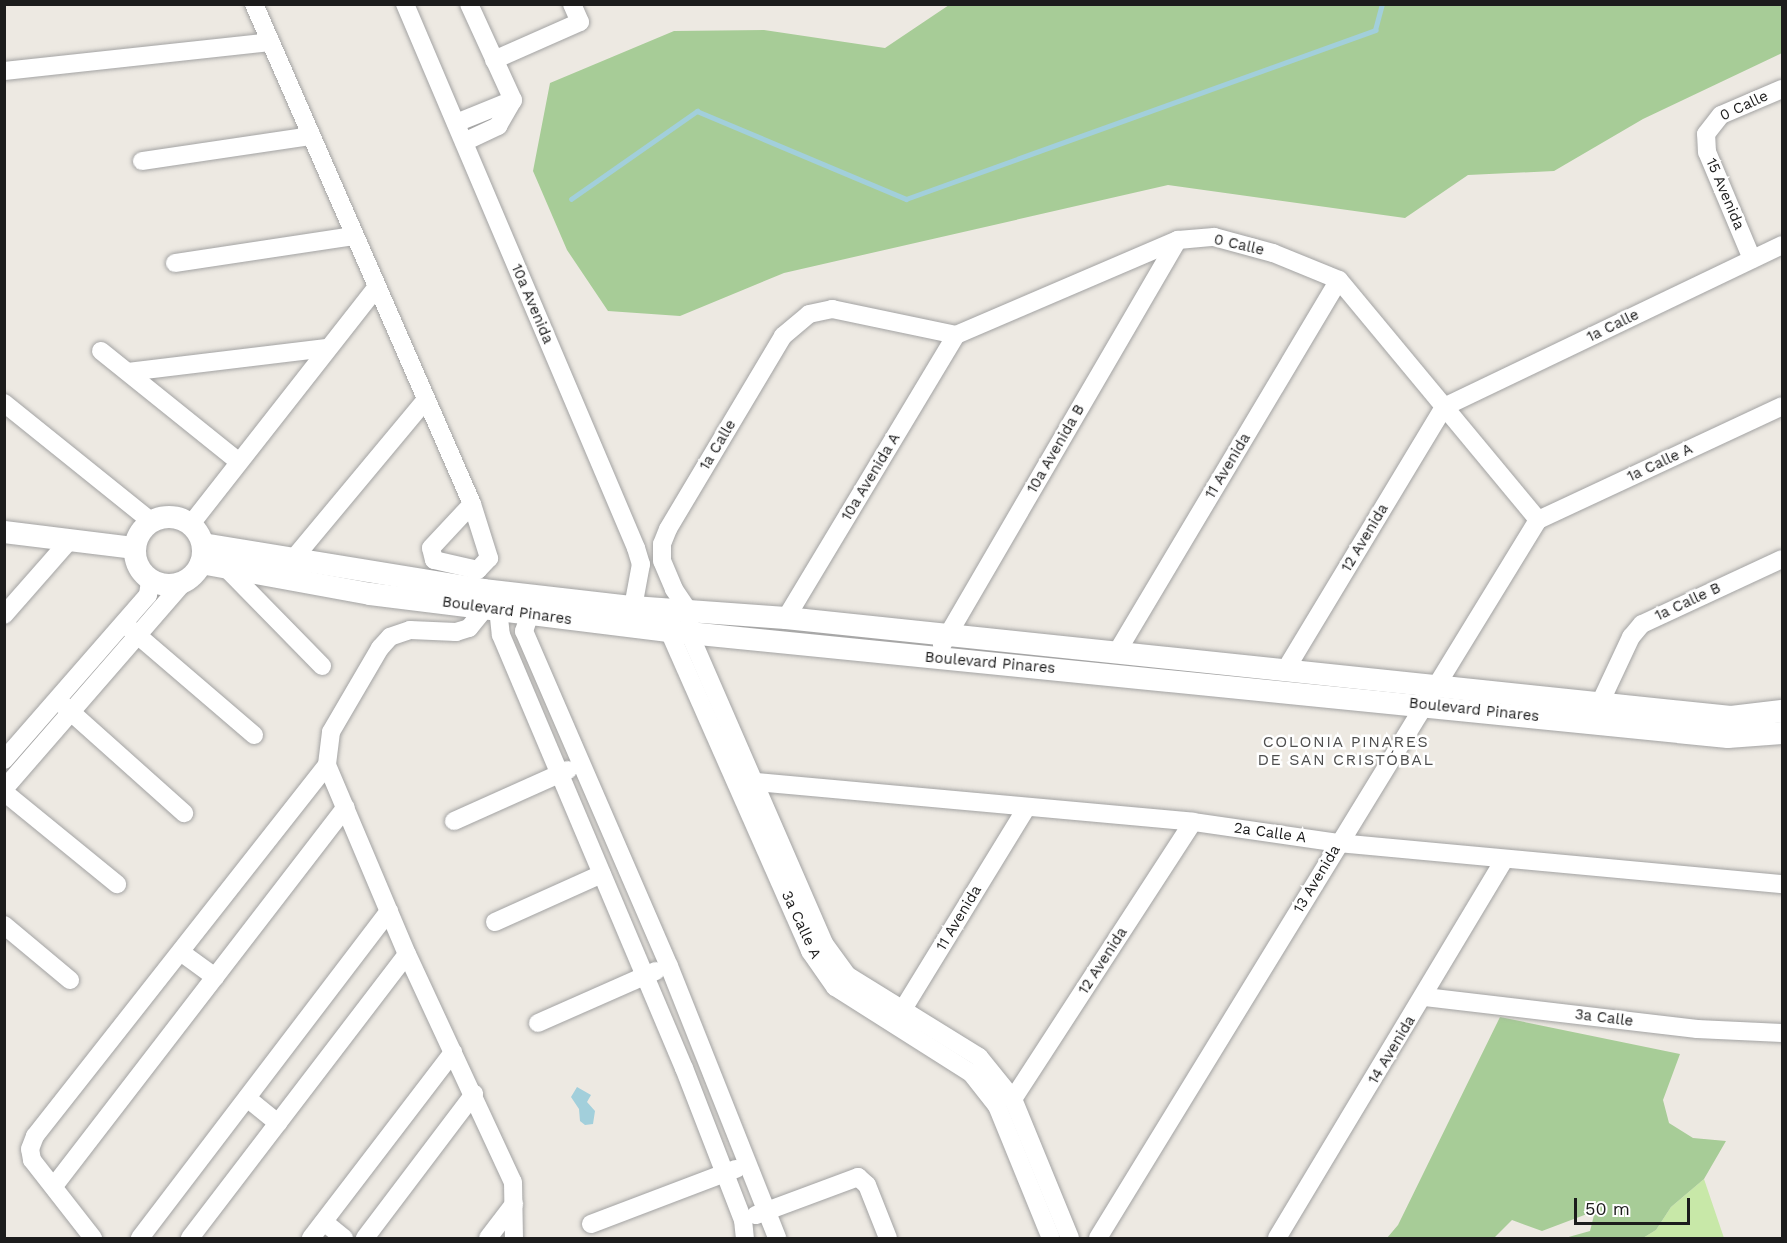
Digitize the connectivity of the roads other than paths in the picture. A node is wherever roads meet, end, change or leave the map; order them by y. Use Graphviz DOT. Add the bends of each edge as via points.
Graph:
graph roads {
  1 [pos="254,4"];
  2 [pos="405,4"];
  3 [pos="469,4"];
  4 [pos="572,4"];
  5 [pos="270,42"];
  6 [pos="494,60"];
  7 [pos="4,71"];
  8 [pos="1782,89"];
  9 [pos="513,100"];
  10 [pos="456,123"];
  11 [pos="1708,128"];
  12 [pos="310,136"];
  13 [pos="464,142"];
  14 [pos="142,161"];
  15 [pos="353,236"];
  16 [pos="1178,240"];
  17 [pos="1782,245"];
  18 [pos="1752,260"];
  19 [pos="175,263"];
  20 [pos="1339,280"];
  21 [pos="376,288"];
  22 [pos="956,335"];
  23 [pos="327,348"];
  24 [pos="101,351"];
  25 [pos="128,372"];
  26 [pos="425,401"];
  27 [pos="4,403"];
  28 [pos="1782,406"];
  29 [pos="1444,407"];
  30 [pos="238,461"];
  31 [pos="472,504"];
  32 [pos="1538,520"];
  33 [pos="151,521"];
  34 [pos="191,524"];
  35 [pos="4,532"];
  36 [pos="69,541"];
  37 [pos="135,548"];
  38 [pos="202,554"];
  39 [pos="294,558"];
  40 [pos="1782,559"];
  41 [pos="230,571"];
  42 [pos="285,579"];
  43 [pos="150,580"];
  44 [pos="186,580"];
  45 [pos="493,600"];
  46 [pos="532,605"];
  47 [pos="633,607"];
  48 [pos="4,615"];
  49 [pos="678,615"];
  50 [pos="786,618"];
  51 [pos="122,622"];
  52 [pos="137,634"];
  53 [pos="947,635"];
  54 [pos="1117,652"];
  55 [pos="936,659"];
  56 [pos="322,666"];
  57 [pos="1286,669"];
  58 [pos="1438,685"];
  59 [pos="55,700"];
  60 [pos="1600,701"];
  61 [pos="1426,704"];
  62 [pos="71,711"];
  63 [pos="1782,711"];
  64 [pos="1782,733"];
  65 [pos="254,735"];
  66 [pos="4,760"];
  67 [pos="327,765"];
  68 [pos="580,765"];
  69 [pos="557,775"];
  70 [pos="757,783"];
  71 [pos="4,790"];
  72 [pos="346,807"];
  73 [pos="1025,810"];
  74 [pos="184,813"];
  75 [pos="454,821"];
  76 [pos="1192,822"];
  77 [pos="1339,843"];
  78 [pos="1504,860"];
  79 [pos="602,874"];
  80 [pos="117,884"];
  81 [pos="1782,884"];
  82 [pos="389,911"];
  83 [pos="495,922"];
  84 [pos="4,925"];
  85 [pos="182,953"];
  86 [pos="407,954"];
  87 [pos="669,966"];
  88 [pos="646,975"];
  89 [pos="215,976"];
  90 [pos="70,980"];
  91 [pos="1425,997"];
  92 [pos="904,1009"];
  93 [pos="538,1023"];
  94 [pos="893,1026"];
  95 [pos="1782,1033"];
  96 [pos="453,1052"];
  97 [pos="474,1094"];
  98 [pos="247,1098"];
  99 [pos="1013,1099"];
  100 [pos="278,1123"];
  101 [pos="748,1164"];
  102 [pos="725,1173"];
  103 [pos="54,1186"];
  104 [pos="514,1204"];
  105 [pos="767,1211"];
  106 [pos="743,1220"];
  107 [pos="324,1222"];
  108 [pos="591,1224"];
  109 [pos="93,1239"];
  110 [pos="140,1239"];
  111 [pos="190,1239"];
  112 [pos="311,1239"];
  113 [pos="344,1239"];
  114 [pos="365,1239"];
  115 [pos="488,1239"];
  116 [pos="514,1239"];
  117 [pos="745,1239"];
  118 [pos="777,1239"];
  119 [pos="888,1239"];
  120 [pos="1051,1239"];
  121 [pos="1070,1239"];
  122 [pos="1098,1239"];
  123 [pos="1277,1239"];
  1 -- 5 [label="street"];
  2 -- 10 [label="street, 10a Avenida"];
  3 -- 6 [label="street"];
  4 -- 6 [label="street" via="580,22"];
  5 -- 7 [label="street"];
  5 -- 12 [label="street"];
  6 -- 9 [label="street"];
  8 -- 11 [label="street, 0 Calle" via="1721,115"];
  9 -- 10 [label="street"];
  9 -- 13 [label="street" via="498,126"];
  10 -- 13 [label="street, 10a Avenida"];
  11 -- 18 [label="street, 15 Avenida" via="1707,152"];
  12 -- 14 [label="street"];
  12 -- 15 [label="street"];
  13 -- 47 [label="street, 10a Avenida" via="636,548 641,564"];
  15 -- 19 [label="street"];
  15 -- 21 [label="street"];
  16 -- 20 [label="street, 0 Calle" via="1214,237 1273,253"];
  16 -- 22 [label="street, 0 Calle"];
  16 -- 53 [label="street, 10a Avenida B"];
  17 -- 18 [label="street, 1a Calle"];
  18 -- 29 [label="street, 1a Calle"];
  20 -- 29 [label="street, 0 Calle"];
  20 -- 54 [label="street, 11 Avenida"];
  21 -- 23 [label="street"];
  21 -- 26 [label="street"];
  22 -- 49 [label="street, 1a Calle" via="843,309 809,314 783,336 664,536 662,561"];
  22 -- 50 [label="street, 10a Avenida A"];
  23 -- 25 [label="street"];
  23 -- 30 [label="street"];
  24 -- 25 [label="street"];
  25 -- 30 [label="street"];
  26 -- 31 [label="street"];
  26 -- 39 [label="street"];
  27 -- 33 [label="street"];
  28 -- 32 [label="street, 1a Calle A"];
  29 -- 32 [label="street, 0 Calle"];
  29 -- 57 [label="street, 12 Avenida"];
  30 -- 34 [label="street"];
  32 -- 58 [label="street, 13 Avenida"];
  33 -- 34 [label="street" via="171,516"];
  33 -- 37 [label="street" via="137,537"];
  34 -- 38 [label="street"];
  35 -- 36 [label="street"];
  36 -- 37 [label="street"];
  36 -- 48 [label="street"];
  37 -- 43 [label="street" via="138,566"];
  38 -- 39 [label="street, Boulevard Pinares"];
  38 -- 41 [label="street, Boulevard Pinares"];
  38 -- 44 [label="street"];
  39 -- 42 [label="street"];
  39 -- 45 [label="street, Boulevard Pinares"];
  40 -- 60 [label="street, 1a Calle B" via="1642,624 1631,637"];
  41 -- 42 [label="street, Boulevard Pinares"];
  41 -- 56 [label="street"];
  42 -- 45 [label="street, Boulevard Pinares" via="370,594"];
  43 -- 44 [label="street" via="168,585"];
  43 -- 51 [label="street" via="148,595"];
  44 -- 52 [label="street"];
  45 -- 46 [label="street, Boulevard Pinares"];
  45 -- 67 [label="street" via="469,628 456,632 410,630 390,637 331,732"];
  45 -- 69 [label="street" via="501,635"];
  46 -- 47 [label="street, Boulevard Pinares"];
  46 -- 49 [label="street, Boulevard Pinares"];
  46 -- 68 [label="street" via="524,631"];
  47 -- 49 [label="street, Boulevard Pinares"];
  49 -- 50 [label="street, Boulevard Pinares"];
  49 -- 55 [label="street, Boulevard Pinares"];
  49 -- 70 [label="street, 3a Calle A"];
  49 -- 94 [label="street, 3a Calle A" via="810,951 835,987"];
  50 -- 53 [label="street, Boulevard Pinares"];
  51 -- 52 [label="street"];
  51 -- 59 [label="street"];
  52 -- 62 [label="street"];
  52 -- 65 [label="street"];
  53 -- 54 [label="street, Boulevard Pinares"];
  53 -- 55 [label="street, 10a Avenida B"];
  54 -- 57 [label="street, Boulevard Pinares"];
  55 -- 61 [label="street, Boulevard Pinares"];
  57 -- 58 [label="street, Boulevard Pinares"];
  58 -- 60 [label="street, Boulevard Pinares"];
  58 -- 61 [label="street, 13 Avenida"];
  59 -- 62 [label="street"];
  59 -- 66 [label="street"];
  60 -- 63 [label="street, Boulevard Pinares" via="1731,717"];
  61 -- 64 [label="street, Boulevard Pinares" via="1728,737"];
  61 -- 77 [label="street, 13 Avenida"];
  62 -- 71 [label="street"];
  62 -- 74 [label="street"];
  67 -- 72 [label="street"];
  67 -- 85 [label="street"];
  68 -- 69 [label="street"];
  68 -- 87 [label="street"];
  69 -- 75 [label="street"];
  69 -- 79 [label="street"];
  70 -- 73 [label="street, 2a Calle A"];
  70 -- 92 [label="street, 3a Calle A" via="824,943 847,975"];
  71 -- 80 [label="street"];
  72 -- 82 [label="street"];
  72 -- 89 [label="street"];
  73 -- 76 [label="street, 2a Calle A"];
  73 -- 92 [label="street, 11 Avenida"];
  76 -- 77 [label="street, 2a Calle A"];
  76 -- 99 [label="street, 12 Avenida"];
  77 -- 78 [label="street, 2a Calle A"];
  77 -- 122 [label="street, 13 Avenida"];
  78 -- 81 [label="street, 2a Calle A"];
  78 -- 91 [label="street, 14 Avenida"];
  79 -- 83 [label="street"];
  79 -- 88 [label="street"];
  82 -- 86 [label="street"];
  82 -- 98 [label="street"];
  84 -- 90 [label="street"];
  85 -- 89 [label="street"];
  85 -- 103 [label="street" via="35,1136 30,1149 32,1160"];
  86 -- 96 [label="street"];
  86 -- 100 [label="street"];
  87 -- 88 [label="street"];
  87 -- 101 [label="street"];
  88 -- 93 [label="street"];
  88 -- 102 [label="street"];
  89 -- 103 [label="street"];
  91 -- 95 [label="street, 3a Calle" via="1697,1029"];
  91 -- 123 [label="street, 14 Avenida"];
  92 -- 94 [label="street, 11 Avenida"];
  92 -- 99 [label="street, 3a Calle A" via="979,1058"];
  94 -- 120 [label="street, 3a Calle A" via="971,1073 997,1106"];
  96 -- 97 [label="street"];
  96 -- 107 [label="street"];
  97 -- 104 [label="street" via="513,1182"];
  97 -- 114 [label="street"];
  98 -- 100 [label="street"];
  98 -- 110 [label="street"];
  99 -- 121 [label="street, 3a Calle A"];
  100 -- 111 [label="street"];
  101 -- 102 [label="street"];
  101 -- 105 [label="street"];
  102 -- 106 [label="street"];
  102 -- 108 [label="street"];
  103 -- 109 [label="street"];
  104 -- 115 [label="street"];
  104 -- 116 [label="street"];
  105 -- 106 [label="street"];
  105 -- 118 [label="street"];
  105 -- 119 [label="street" via="858,1177 867,1185"];
  106 -- 117 [label="street"];
  107 -- 112 [label="street"];
  107 -- 113 [label="street"];
}
